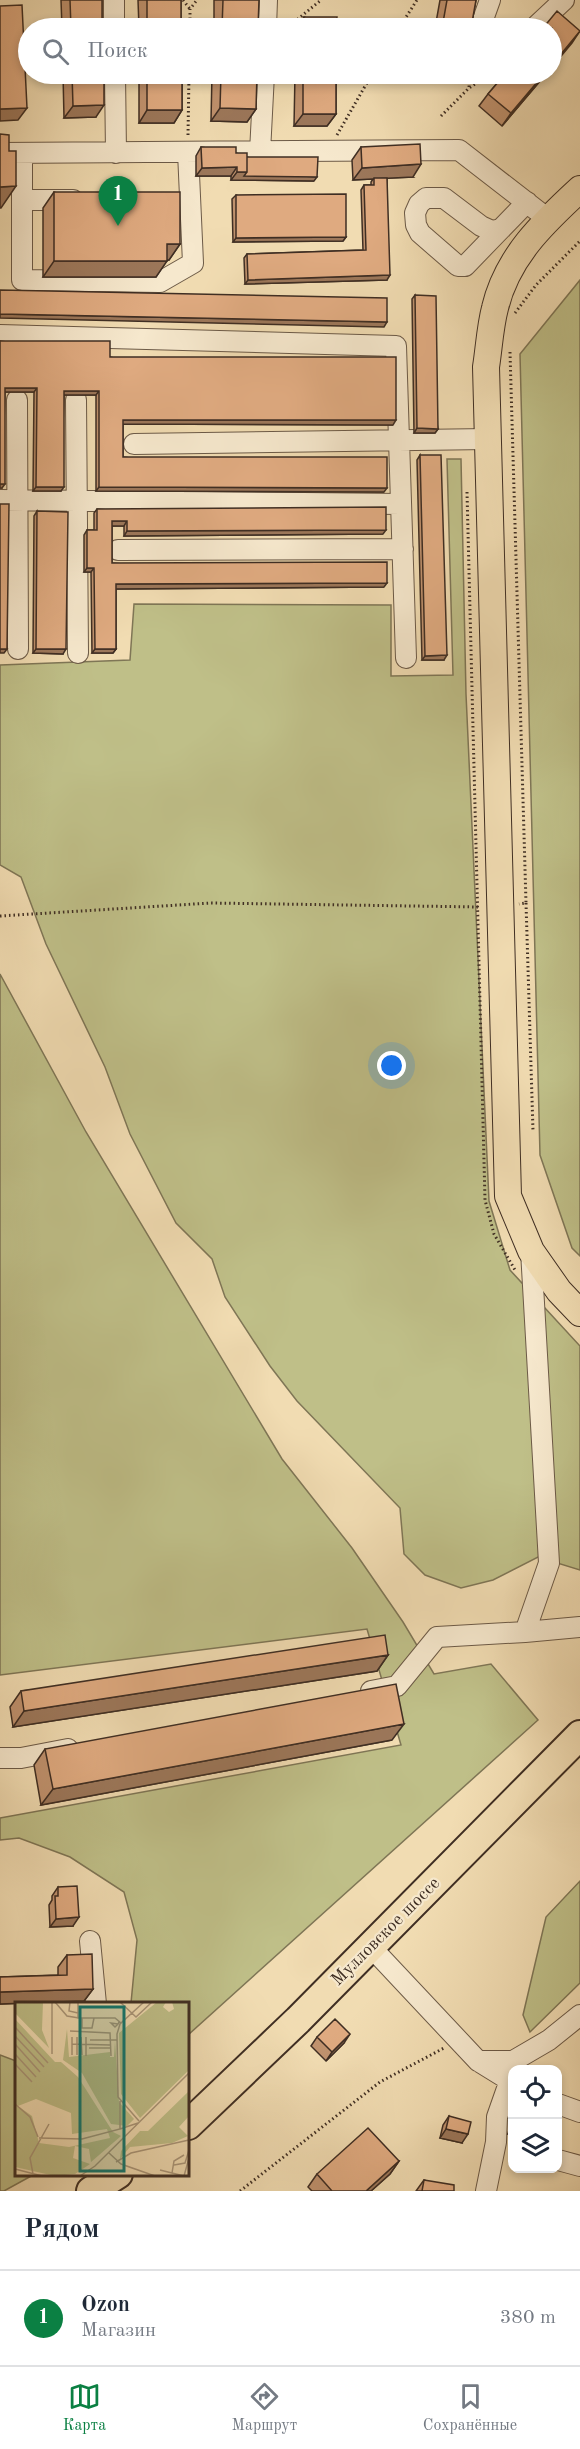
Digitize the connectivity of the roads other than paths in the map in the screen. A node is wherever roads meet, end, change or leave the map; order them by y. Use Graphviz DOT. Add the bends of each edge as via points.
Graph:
graph roads {
  1 [pos="114,0"];
  2 [pos="267,0"];
  3 [pos="490,0"];
  4 [pos="564,0"];
  5 [pos="114,18"];
  6 [pos="266,18"];
  7 [pos="484,18"];
  8 [pos="545,18"];
  9 [pos="115,84"];
  10 [pos="263,84"];
  11 [pos="188,152"];
  12 [pos="260,152"];
  13 [pos="0,153"];
  14 [pos="22,153"];
  15 [pos="116,153"];
  16 [pos="580,189"];
  17 [pos="22,200"];
  18 [pos="89,200"];
  19 [pos="167,201"];
  20 [pos="190,201"];
  21 [pos="527,202"];
  22 [pos="548,219"];
  23 [pos="501,229"];
  24 [pos="0,334"];
  25 [pos="17,400"];
  26 [pos="76,400"];
  27 [pos="488,439"];
  28 [pos="399,440"];
  29 [pos="134,444"];
  30 [pos="9,500"];
  31 [pos="77,501"];
  32 [pos="401,504"];
  33 [pos="403,549"];
  34 [pos="118,550"];
  35 [pos="18,649"];
  36 [pos="78,653"];
  37 [pos="406,658"];
  38 [pos="531,1251"];
  39 [pos="580,1313"];
  40 [pos="580,1627"];
  41 [pos="525,1632"];
  42 [pos="350,1695"];
  43 [pos="580,1735"];
  44 [pos="91,1745"];
  45 [pos="0,1758"];
  46 [pos="90,1941"];
  47 [pos="370,1946"];
  48 [pos="96,2002"];
  49 [pos="580,2015"];
  50 [pos="478,2061"];
  51 [pos="508,2079"];
  52 [pos="508,2089"];
  53 [pos="562,2105"];
  54 [pos="580,2112"];
  55 [pos="189,2124"];
  56 [pos="505,2145"];
  57 [pos="562,2161"];
  58 [pos="580,2166"];
  59 [pos="116,2176"];
  60 [pos="91,2191"];
  61 [pos="486,2191"];
  1 -- 5 [label="lane"];
  2 -- 6 [label="lane"];
  3 -- 7 [label="lane"];
  4 -- 8 [label="lane"];
  9 -- 15 [label="lane"];
  10 -- 12 [label="lane"];
  11 -- 12 [label="lane"];
  11 -- 15 [label="lane"];
  11 -- 20 [label="lane"];
  12 -- 21 [label="lane" via="459,150"];
  13 -- 14 [label="lane"];
  14 -- 15 [label="lane"];
  14 -- 17 [label="lane"];
  16 -- 22 [label="main road"];
  17 -- 18 [label="lane"];
  17 -- 20 [label="lane" via="22,280 160,282 193,263"];
  19 -- 20 [label="lane"];
  21 -- 22 [label="lane"];
  21 -- 23 [label="lane"];
  22 -- 27 [label="main road" via="516,256 495,308 486,368"];
  24 -- 28 [label="lane" via="396,346"];
  25 -- 30 [label="lane"];
  26 -- 31 [label="lane"];
  27 -- 28 [label="lane"];
  27 -- 38 [label="main road" via="508,1196"];
  28 -- 29 [label="lane"];
  28 -- 32 [label="lane"];
  30 -- 31 [label="lane"];
  30 -- 35 [label="lane"];
  31 -- 32 [label="lane"];
  31 -- 36 [label="lane"];
  32 -- 33 [label="lane"];
  33 -- 34 [label="lane"];
  33 -- 37 [label="lane"];
  38 -- 39 [label="main road"];
  38 -- 41 [label="lane" via="549,1563"];
  40 -- 41 [label="lane"];
  41 -- 42 [label="lane" via="437,1637 397,1686"];
  43 -- 47 [label="highway, Мулловское шоссе"];
  44 -- 45 [label="lane"];
  46 -- 48 [label="lane"];
  47 -- 50 [label="lane"];
  47 -- 55 [label="highway, Мулловское шоссе"];
  49 -- 50 [label="lane" via="549,2040 513,2061"];
  50 -- 51 [label="lane"];
  52 -- 56 [label="lane" via="497,2117"];
  53 -- 54 [label="lane"];
  56 -- 61 [label="lane"];
  57 -- 58 [label="lane"];
  59 -- 60 [label="highway"];
}
